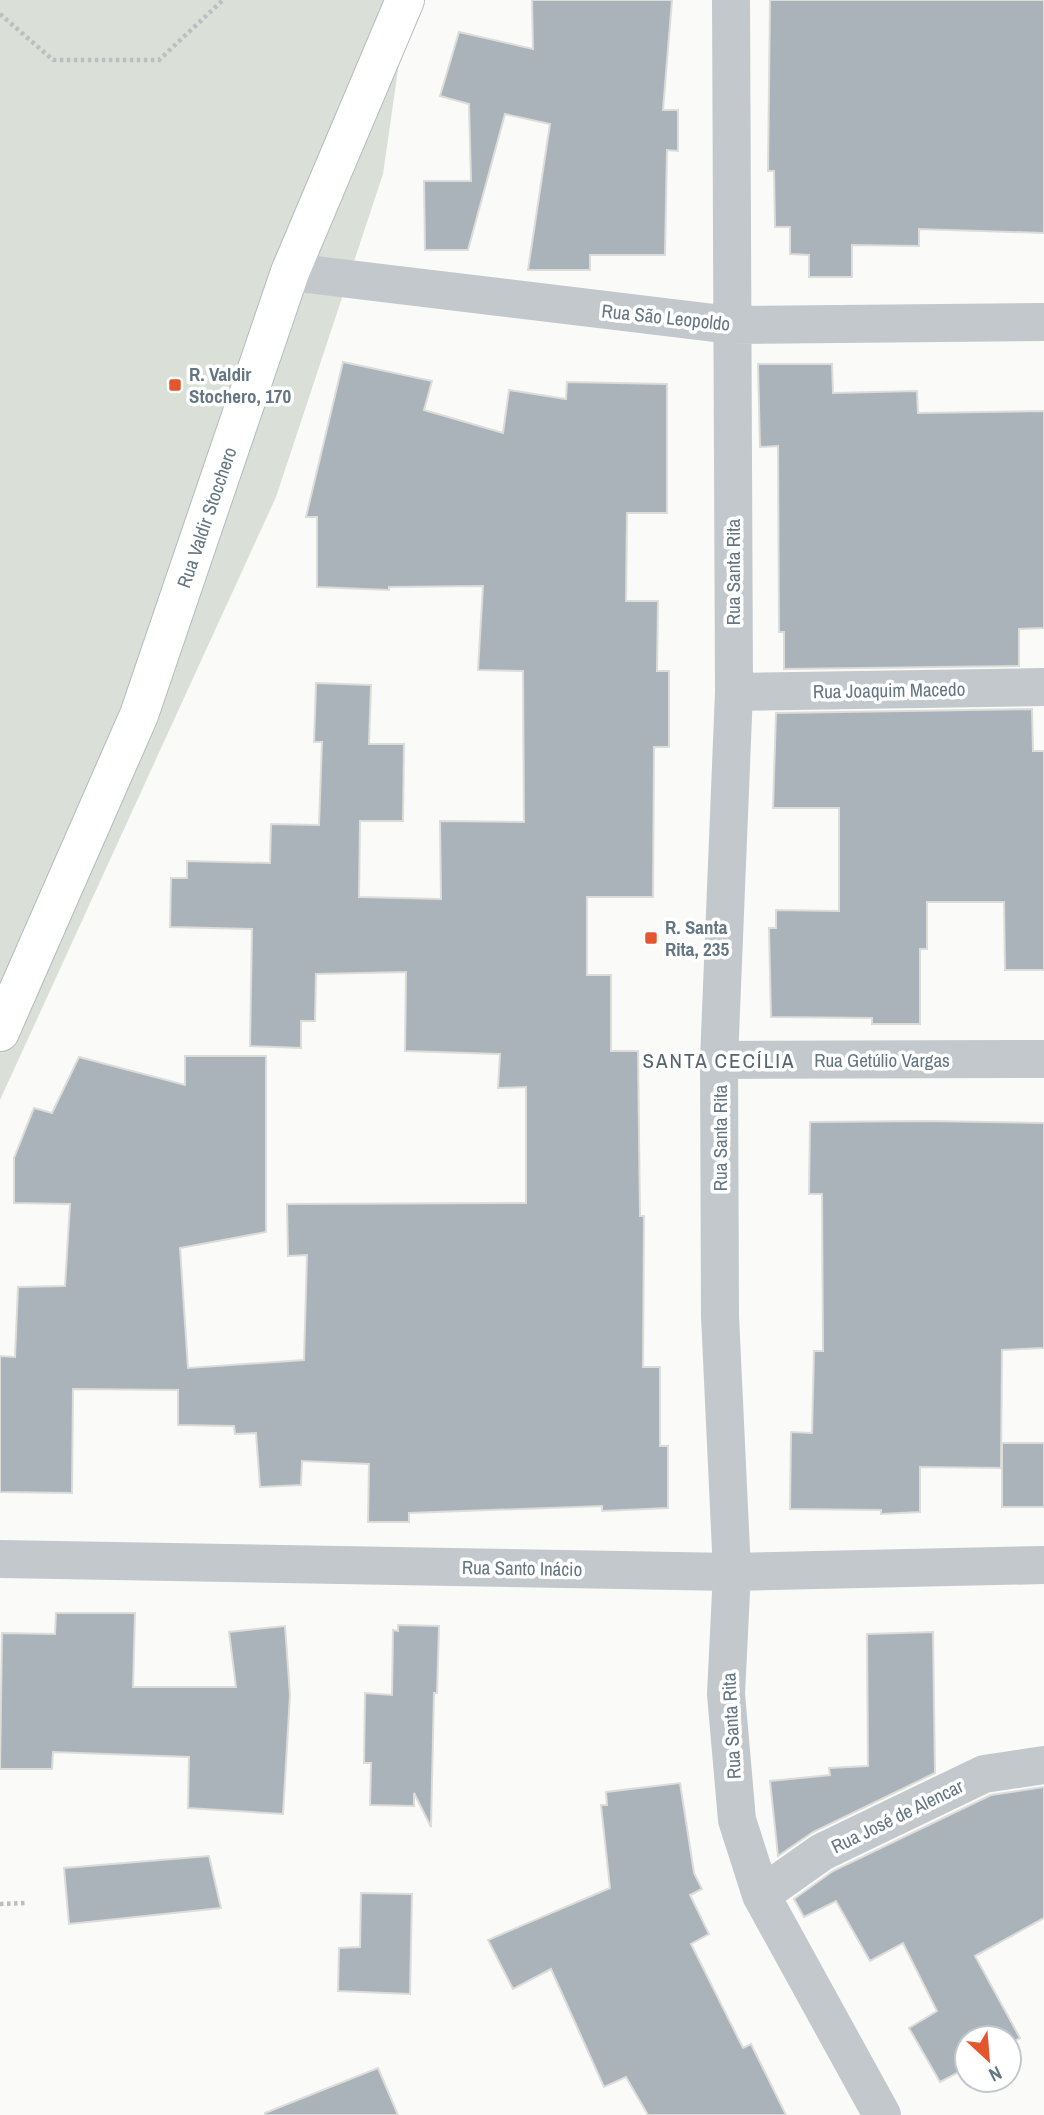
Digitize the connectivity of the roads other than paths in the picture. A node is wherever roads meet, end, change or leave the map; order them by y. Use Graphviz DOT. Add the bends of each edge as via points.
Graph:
graph roads {
  1 [pos="405,0"];
  2 [pos="731,0"];
  3 [pos="290,272"];
  4 [pos="1044,323"];
  5 [pos="731,325"];
  6 [pos="1044,687"];
  7 [pos="734,692"];
  8 [pos="0,1032"];
  9 [pos="1044,1059"];
  10 [pos="719,1060"];
  11 [pos="0,1559"];
  12 [pos="1044,1565"];
  13 [pos="732,1572"];
  14 [pos="1044,1765"];
  15 [pos="761,1895"];
  16 [pos="882,2115"];
  1 -- 3 [label="main road, Rua Valdir Stocchero"];
  2 -- 5 [label="street, Rua Santa Rita"];
  3 -- 5 [label="street, Rua São Leopoldo"];
  3 -- 8 [label="main road, Rua Valdir Stocchero" via="139,715"];
  4 -- 5 [label="street, Rua São Leopoldo"];
  5 -- 7 [label="street, Rua Santa Rita"];
  6 -- 7 [label="street, Rua Joaquim Macedo"];
  7 -- 10 [label="street, Rua Santa Rita"];
  9 -- 10 [label="street, Rua Getúlio Vargas"];
  10 -- 13 [label="street, Rua Santa Rita" via="720,1316"];
  11 -- 13 [label="street, Rua Santo Inácio"];
  12 -- 13 [label="street, Rua Santo Inácio"];
  13 -- 15 [label="street, Rua Santa Rita" via="726,1694 737,1820"];
  14 -- 15 [label="street, Rua José de Alencar" via="984,1774 822,1852"];
  15 -- 16 [label="street, Rua Santa Rita"];
}
